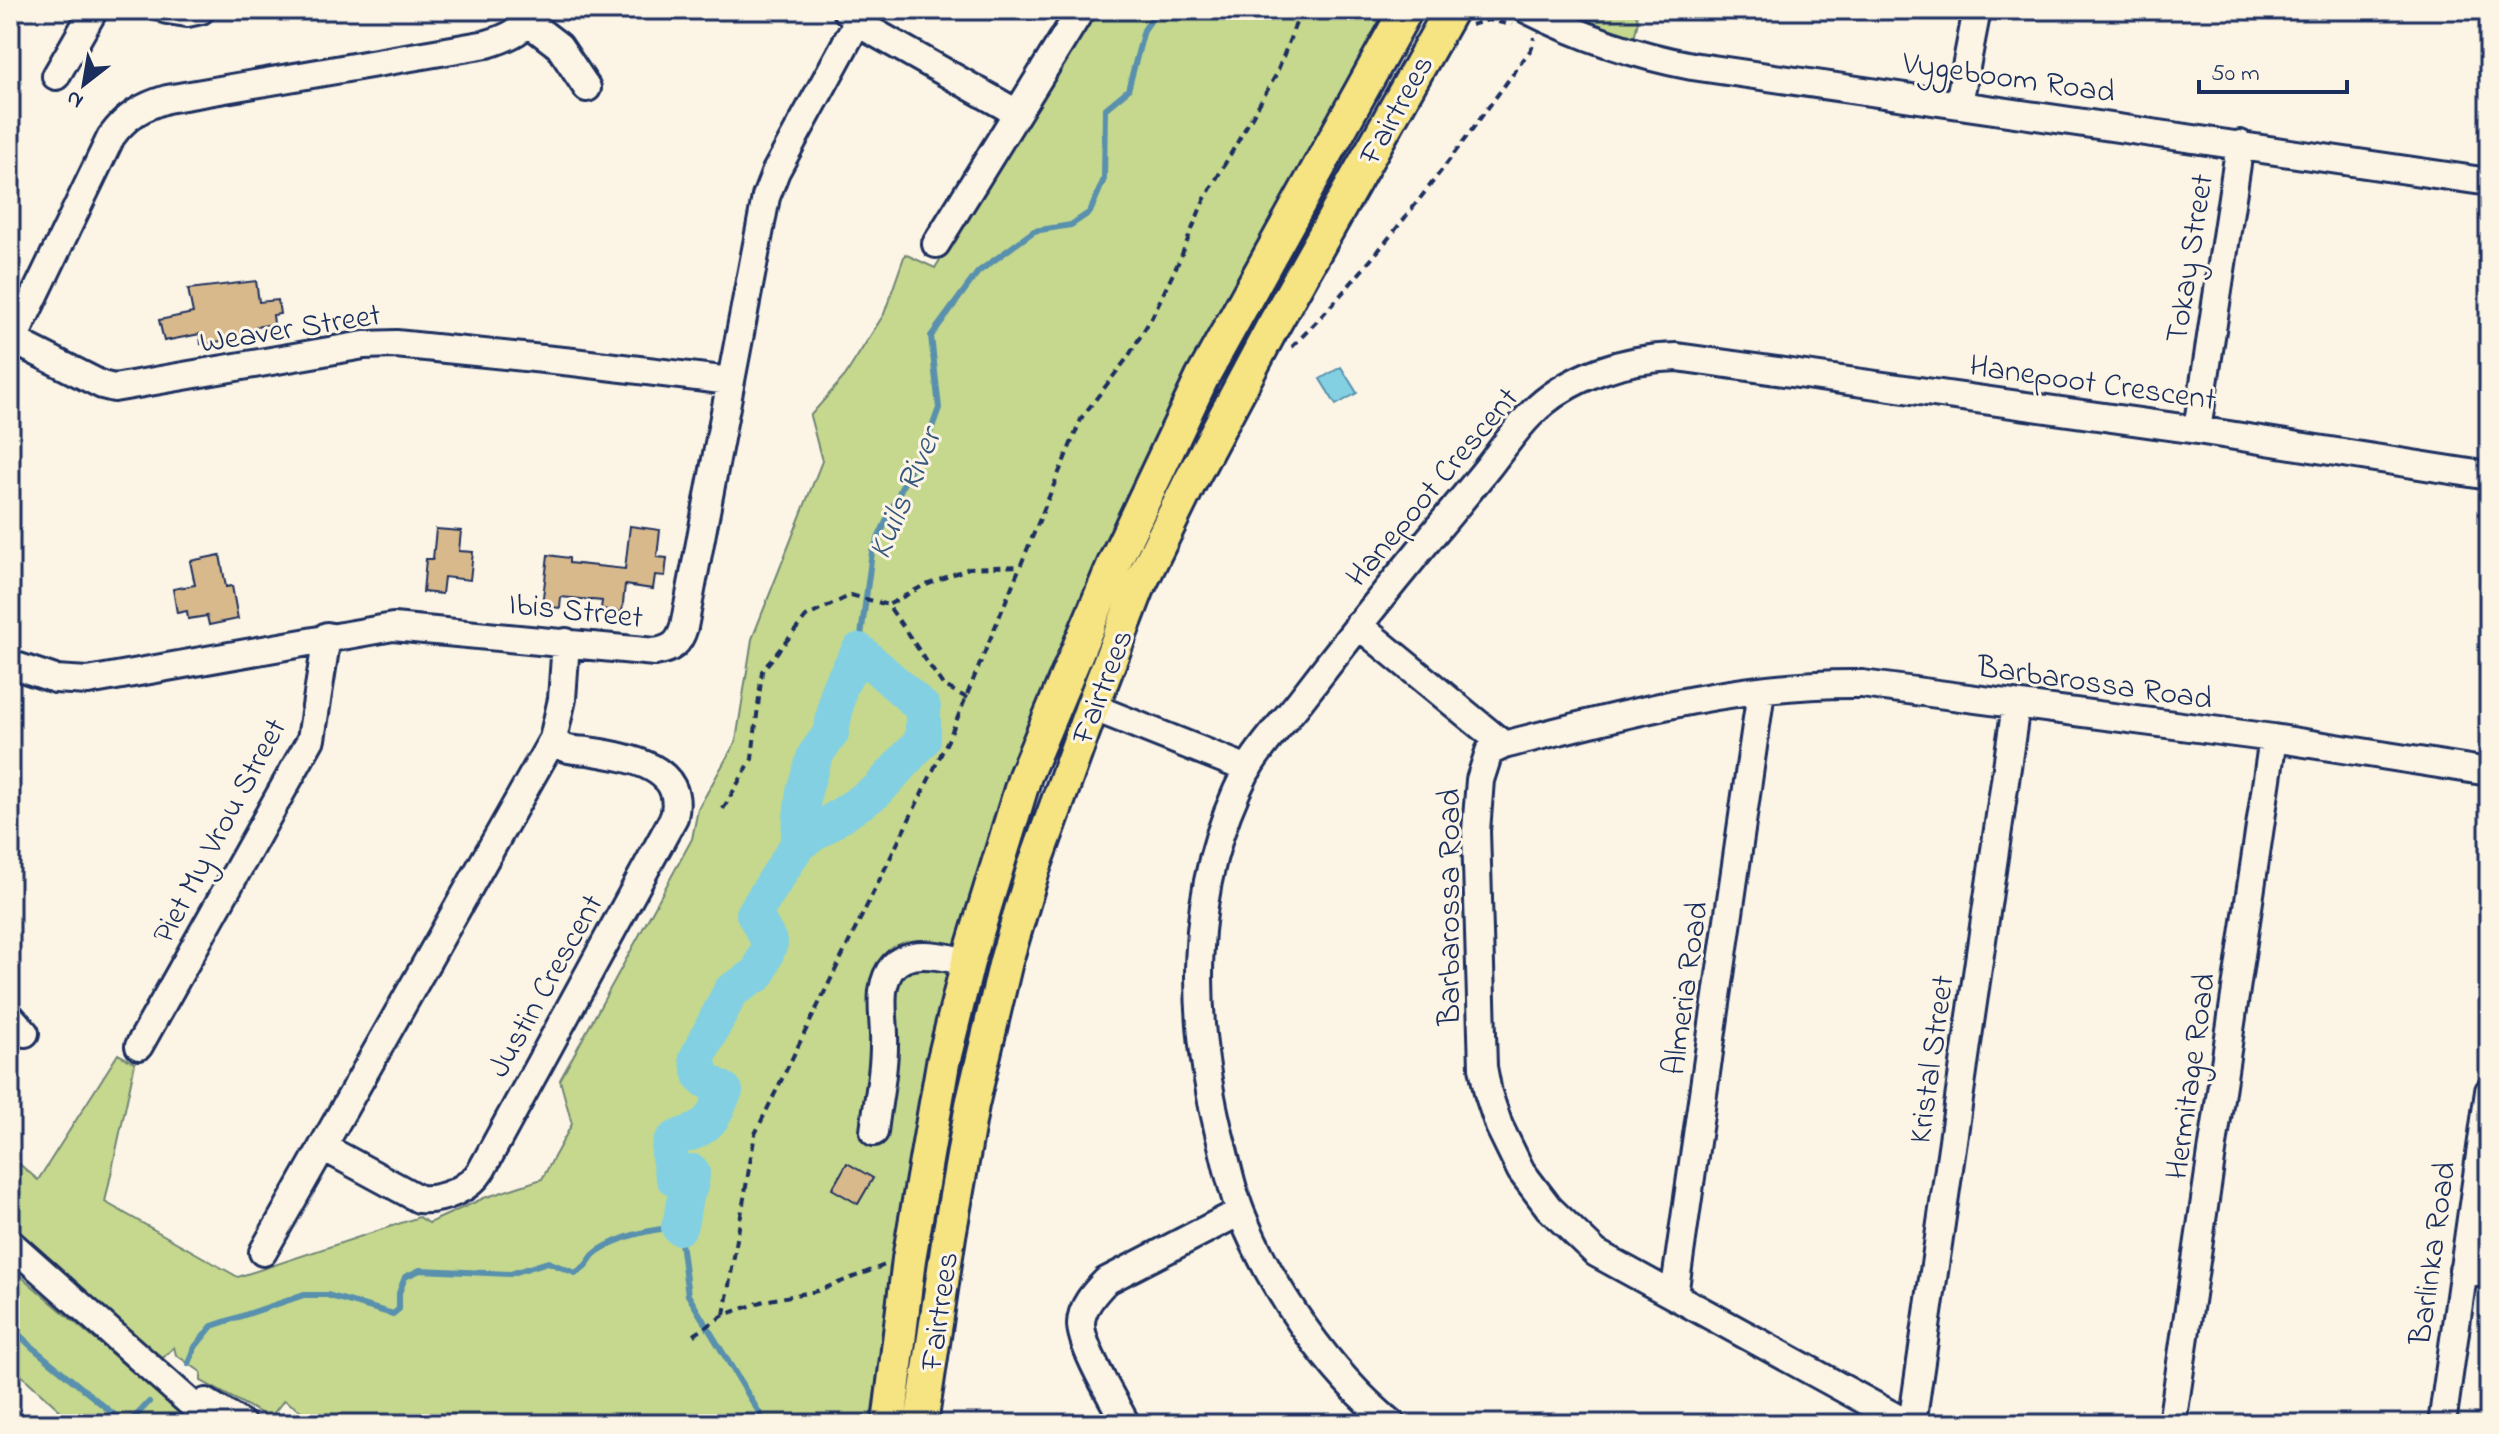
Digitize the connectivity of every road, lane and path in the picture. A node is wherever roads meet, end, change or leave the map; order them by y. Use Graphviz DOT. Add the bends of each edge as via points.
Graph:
graph roads {
  1 [pos="94,10"];
  2 [pos="167,10"];
  3 [pos="201,10"];
  4 [pos="1081,10"];
  5 [pos="1301,10"];
  6 [pos="1406,10"];
  7 [pos="1977,10"];
  8 [pos="856,13"];
  9 [pos="534,17"];
  10 [pos="1461,17"];
  11 [pos="1521,22"];
  12 [pos="56,76"];
  13 [pos="587,88"];
  14 [pos="1959,103"];
  15 [pos="1017,113"];
  16 [pos="2240,144"];
  17 [pos="2489,182"];
  18 [pos="936,244"];
  19 [pos="12,343"];
  20 [pos="1287,352"];
  21 [pos="730,381"];
  22 [pos="2197,430"];
  23 [pos="2489,476"];
  24 [pos="1022,566"];
  25 [pos="888,605"];
  26 [pos="1358,625"];
  27 [pos="327,636"];
  28 [pos="566,642"];
  29 [pos="10,664"];
  30 [pos="1761,691"];
  31 [pos="967,698"];
  32 [pos="2016,705"];
  33 [pos="1092,707"];
  34 [pos="2273,738"];
  35 [pos="553,739"];
  36 [pos="1504,745"];
  37 [pos="1248,769"];
  38 [pos="2489,772"];
  39 [pos="723,809"];
  40 [pos="968,962"];
  41 [pos="139,1046"];
  42 [pos="2489,1091"];
  43 [pos="874,1132"];
  44 [pos="323,1147"];
  45 [pos="1240,1212"];
  46 [pos="10,1243"];
  47 [pos="263,1252"];
  48 [pos="889,1264"];
  49 [pos="2476,1272"];
  50 [pos="1674,1295"];
  51 [pos="724,1315"];
  52 [pos="694,1335"];
  53 [pos="145,1364"];
  54 [pos="218,1424"];
  55 [pos="242,1424"];
  56 [pos="889,1424"];
  57 [pos="921,1424"];
  58 [pos="1126,1424"];
  59 [pos="1392,1424"];
  60 [pos="1910,1424"];
  61 [pos="2172,1424"];
  62 [pos="2442,1424"];
  1 -- 12 [label="street"];
  2 -- 3 [label="street"];
  4 -- 15 [label="street"];
  5 -- 24 [label="path" via="1276,75 1203,202 1152,317 1082,417"];
  6 -- 40 [label="main road, Fairtrees" via="1202,378 1117,557 1025,776"];
  7 -- 14 [label="street"];
  8 -- 15 [label="street" via="870,30"];
  8 -- 21 [label="street, Ibis Street" via="766,197"];
  9 -- 13 [label="street"];
  9 -- 19 [label="street" via="502,40 487,44 167,99 139,110 111,137"];
  10 -- 11 [label="path"];
  10 -- 33 [label="main road, Fairtrees" via="1272,328 1138,588"];
  11 -- 14 [label="street, Vygeboom Road" via="1667,61"];
  11 -- 20 [label="path" via="1534,37 1532,48 1416,206"];
  14 -- 16 [label="street, Vygeboom Road"];
  15 -- 18 [label="street"];
  16 -- 17 [label="street, Vygeboom Road"];
  16 -- 22 [label="street, Tokay Street"];
  19 -- 21 [label="street, Weaver Street" via="114,388 396,344"];
  21 -- 28 [label="street, Ibis Street" via="681,637 672,648 655,652"];
  22 -- 23 [label="street, Hanepoot Crescent"];
  22 -- 26 [label="street, Hanepoot Crescent" via="1677,357 1634,361 1580,380 1532,413"];
  24 -- 25 [label="path" via="969,568"];
  24 -- 31 [label="path"];
  25 -- 31 [label="path" via="943,685"];
  25 -- 39 [label="path" via="851,595 806,617 762,671 752,759"];
  26 -- 36 [label="street"];
  26 -- 37 [label="street, Hanepoot Crescent"];
  27 -- 28 [label="street, Ibis Street" via="405,627"];
  27 -- 29 [label="street, Ibis Street" via="88,681 55,679"];
  27 -- 41 [label="street, Piet My Vrou Street" via="311,739"];
  28 -- 35 [label="street"];
  30 -- 32 [label="street, Barbarossa Road" via="1862,684"];
  30 -- 36 [label="street, Barbarossa Road" via="1662,705"];
  30 -- 50 [label="street, Almeria Road"];
  31 -- 51 [label="path" via="755,1134"];
  32 -- 34 [label="street, Barbarossa Road"];
  32 -- 60 [label="street, Kristal Street"];
  33 -- 37 [label="street"];
  33 -- 57 [label="main road, Fairtrees" via="1006,961 972,1105"];
  34 -- 38 [label="street, Barbarossa Road"];
  34 -- 61 [label="street, Hermitage Road"];
  35 -- 44 [label="street"];
  35 -- 44 [label="street, Justin Crescent" via="563,748 627,758 664,775 678,804 482,1169 470,1185 419,1199"];
  36 -- 50 [label="street, Barbarossa Road" via="1489,752 1483,767 1476,831 1479,985 1488,1093 1521,1171 1549,1208 1596,1253"];
  37 -- 45 [label="street, Hanepoot Crescent" via="1208,880 1197,993 1211,1106"];
  40 -- 43 [label="street" via="915,954 900,960 890,973 883,989 884,1049"];
  40 -- 56 [label="main road, Fairtrees" via="943,1063 909,1259"];
  42 -- 49 [label="street, Barlinka Road"];
  44 -- 47 [label="street"];
  45 -- 58 [label="street" via="1106,1281 1094,1293 1081,1322 1084,1340"];
  45 -- 59 [label="street, Hanepoot Crescent" via="1299,1318 1375,1411"];
  46 -- 53 [label="street"];
  48 -- 51 [label="path" via="817,1291"];
  49 -- 62 [label="street, Barlinka Road"];
  50 -- 60 [label="street, Barbarossa Road"];
  51 -- 52 [label="path"];
  53 -- 54 [label="street"];
  53 -- 55 [label="street"];
}
